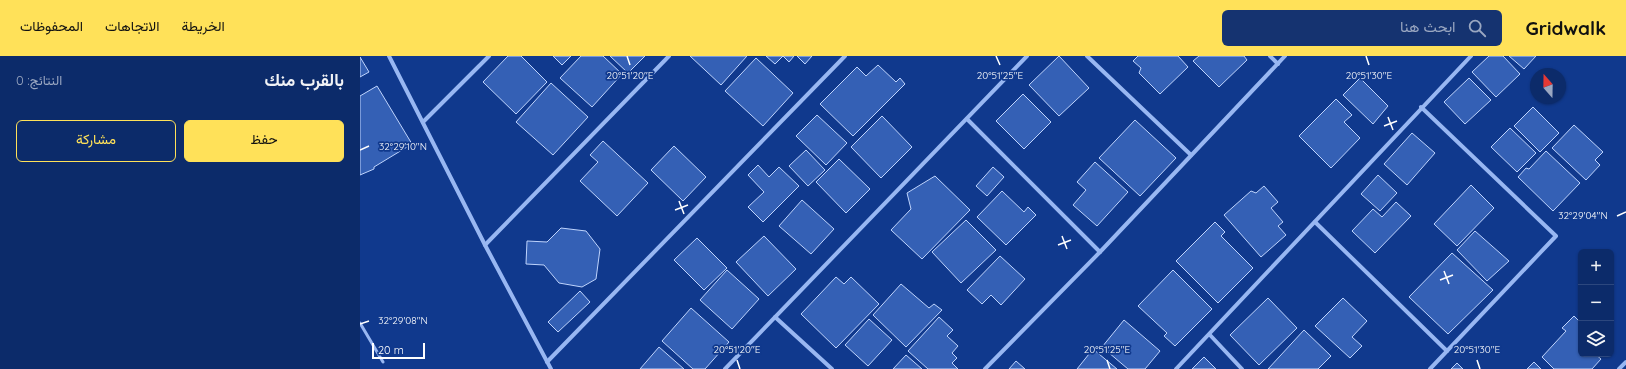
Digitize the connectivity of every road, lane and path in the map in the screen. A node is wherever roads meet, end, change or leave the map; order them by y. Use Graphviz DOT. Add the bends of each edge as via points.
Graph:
graph roads {
  1 [pos="389,56"];
  2 [pos="489,56"];
  3 [pos="669,56"];
  4 [pos="845,56"];
  5 [pos="1027,56"];
  6 [pos="1087,56"];
  7 [pos="1270,56"];
  8 [pos="1285,56"];
  9 [pos="1471,56"];
  10 [pos="1278,64"];
  11 [pos="1421,107"];
  12 [pos="967,119"];
  13 [pos="423,122"];
  14 [pos="1191,155"];
  15 [pos="1315,222"];
  16 [pos="485,244"];
  17 [pos="1100,252"];
  18 [pos="775,317"];
  19 [pos="360,323"];
  20 [pos="1210,335"];
  21 [pos="1447,351"];
  22 [pos="383,362"];
  23 [pos="547,362"];
  24 [pos="1626,362"];
  25 [pos="551,369"];
  26 [pos="725,369"];
  27 [pos="832,369"];
  28 [pos="985,369"];
  29 [pos="1176,369"];
  30 [pos="1242,369"];
  31 [pos="1430,369"];
  32 [pos="1619,369"];
  1 -- 13 [label="street"];
  2 -- 13 [label="street"];
  3 -- 16 [label="street"];
  4 -- 23 [label="street"];
  5 -- 12 [label="street"];
  6 -- 14 [label="street"];
  7 -- 10 [label="street"];
  8 -- 10 [label="street"];
  9 -- 11 [label="street"];
  10 -- 14 [label="street"];
  11 -- 15 [label="street"];
  11 -- 21 [label="street" via="1556,236"];
  12 -- 17 [label="street"];
  12 -- 18 [label="street"];
  13 -- 16 [label="street"];
  14 -- 17 [label="street"];
  15 -- 20 [label="street"];
  15 -- 21 [label="street"];
  16 -- 23 [label="street"];
  17 -- 28 [label="street"];
  18 -- 26 [label="street"];
  18 -- 27 [label="street"];
  19 -- 22 [label="lane"];
  20 -- 29 [label="street"];
  20 -- 30 [label="street"];
  21 -- 31 [label="street"];
  23 -- 25 [label="street"];
  24 -- 32 [label="street"];
}
